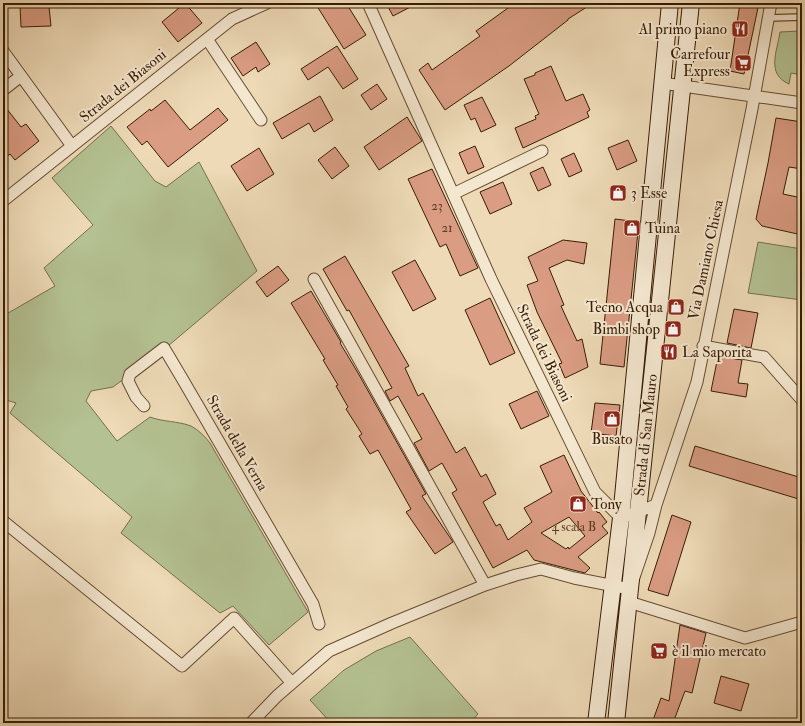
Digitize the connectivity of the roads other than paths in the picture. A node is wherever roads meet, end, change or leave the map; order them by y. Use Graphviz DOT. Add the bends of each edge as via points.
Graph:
graph roads {
  1 [pos="267,3"];
  2 [pos="368,3"];
  3 [pos="670,3"];
  4 [pos="691,3"];
  5 [pos="771,3"];
  6 [pos="802,17"];
  7 [pos="768,18"];
  8 [pos="207,39"];
  9 [pos="3,50"];
  10 [pos="21,76"];
  11 [pos="662,83"];
  12 [pos="683,86"];
  13 [pos="3,90"];
  14 [pos="755,96"];
  15 [pos="802,103"];
  16 [pos="261,120"];
  17 [pos="72,146"];
  18 [pos="542,151"];
  19 [pos="453,194"];
  20 [pos="3,201"];
  21 [pos="314,279"];
  22 [pos="703,346"];
  23 [pos="802,400"];
  24 [pos="144,406"];
  25 [pos="656,505"];
  26 [pos="638,511"];
  27 [pos="621,518"];
  28 [pos="3,521"];
  29 [pos="486,585"];
  30 [pos="613,585"];
  31 [pos="630,595"];
  32 [pos="802,622"];
  33 [pos="319,624"];
  34 [pos="292,683"];
  35 [pos="596,718"];
  36 [pos="251,723"];
  37 [pos="616,723"];
  1 -- 8 [label="street, Strada dei Biasoni" via="232,19"];
  2 -- 19 [label="street, Strada dei Biasoni"];
  3 -- 11 [label="main road, Strada di San Mauro"];
  4 -- 12 [label="main road, Strada di San Mauro"];
  5 -- 7 [label="street, Via Damiano Chiesa"];
  6 -- 7 [label="lane"];
  7 -- 14 [label="street, Via Damiano Chiesa"];
  8 -- 16 [label="street"];
  8 -- 17 [label="street, Strada dei Biasoni"];
  9 -- 10 [label="street"];
  10 -- 13 [label="street"];
  10 -- 17 [label="street"];
  11 -- 12 [label="street"];
  11 -- 27 [label="main road, Strada di San Mauro"];
  12 -- 14 [label="street"];
  12 -- 26 [label="main road, Strada di San Mauro"];
  14 -- 15 [label="street"];
  14 -- 22 [label="street, Via Damiano Chiesa"];
  17 -- 20 [label="street, Strada dei Biasoni"];
  18 -- 19 [label="street"];
  19 -- 27 [label="street, Strada dei Biasoni" via="491,280 595,492"];
  21 -- 29 [label="street"];
  22 -- 23 [label="street" via="764,357"];
  22 -- 25 [label="street, Via Damiano Chiesa" via="697,382"];
  24 -- 33 [label="street, Strada della Verna" via="128,381 130,374 164,348 313,604"];
  25 -- 26 [label="street"];
  25 -- 31 [label="street, Via Damiano Chiesa"];
  26 -- 27 [label="street"];
  26 -- 31 [label="main road, Strada di San Mauro"];
  27 -- 30 [label="main road, Strada di San Mauro"];
  28 -- 34 [label="street" via="182,666 234,618"];
  29 -- 30 [label="street" via="541,570"];
  29 -- 34 [label="street" via="330,651"];
  30 -- 31 [label="street"];
  30 -- 35 [label="main road, Strada di San Mauro"];
  31 -- 32 [label="street" via="745,638"];
  31 -- 37 [label="main road, Strada di San Mauro"];
  34 -- 36 [label="street"];
}
